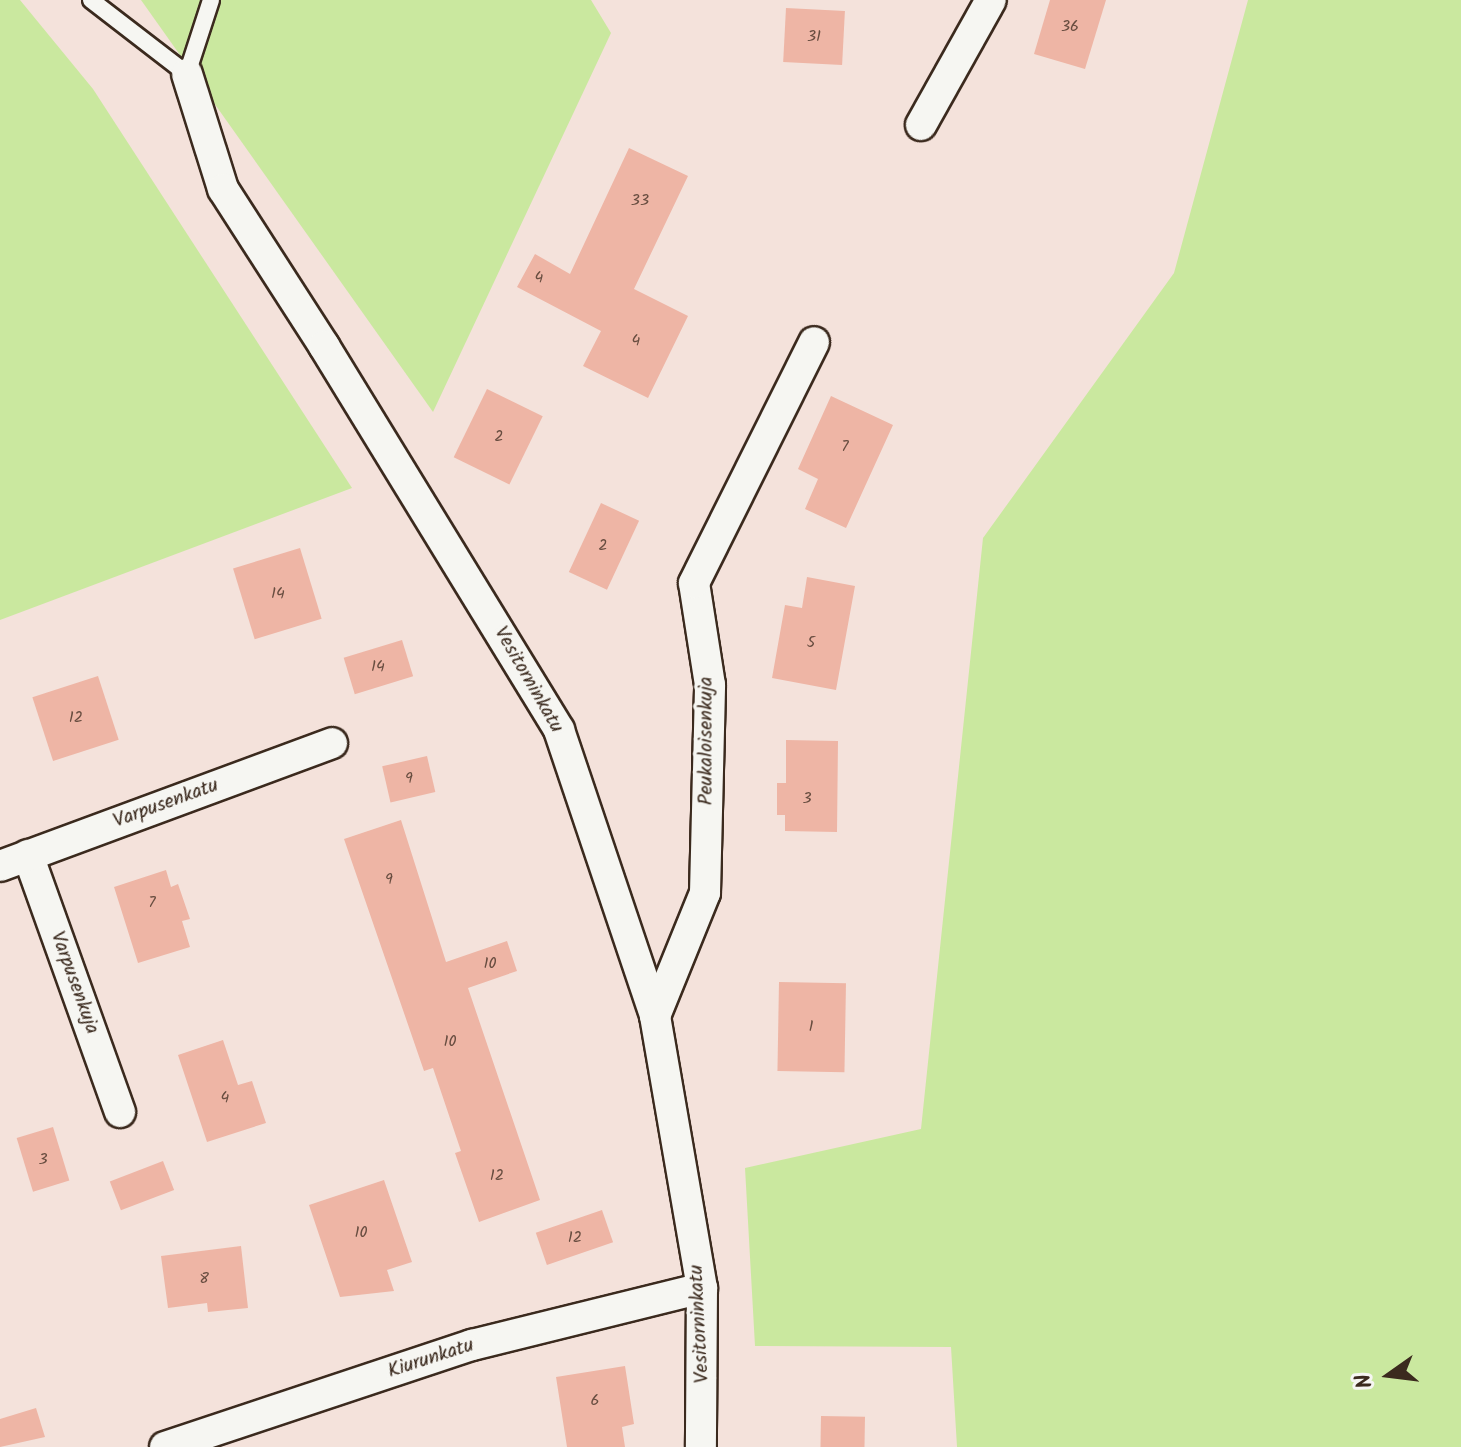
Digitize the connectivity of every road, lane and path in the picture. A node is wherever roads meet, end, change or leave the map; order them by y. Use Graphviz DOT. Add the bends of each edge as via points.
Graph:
graph roads {
  1 [pos="91,0"];
  2 [pos="211,0"];
  3 [pos="991,0"];
  4 [pos="187,74"];
  5 [pos="921,125"];
  6 [pos="814,342"];
  7 [pos="332,743"];
  8 [pos="28,855"];
  9 [pos="0,866"];
  10 [pos="655,1016"];
  11 [pos="120,1112"];
  12 [pos="702,1288"];
  13 [pos="165,1447"];
  14 [pos="701,1447"];
  1 -- 4 [label="lane"];
  2 -- 4 [label="lane"];
  3 -- 5 [label="street"];
  4 -- 10 [label="street, Vesitorninkatu" via="223,189 559,730"];
  6 -- 10 [label="street, Peukaloisenkuja" via="694,583 710,685 705,893"];
  7 -- 8 [label="street, Varpusenkatu"];
  8 -- 9 [label="street, Varpusenkatu"];
  8 -- 11 [label="street, Varpusenkuja"];
  10 -- 12 [label="street, Vesitorninkatu"];
  12 -- 13 [label="street, Kiurunkatu" via="472,1345"];
  12 -- 14 [label="street, Vesitorninkatu"];
}
